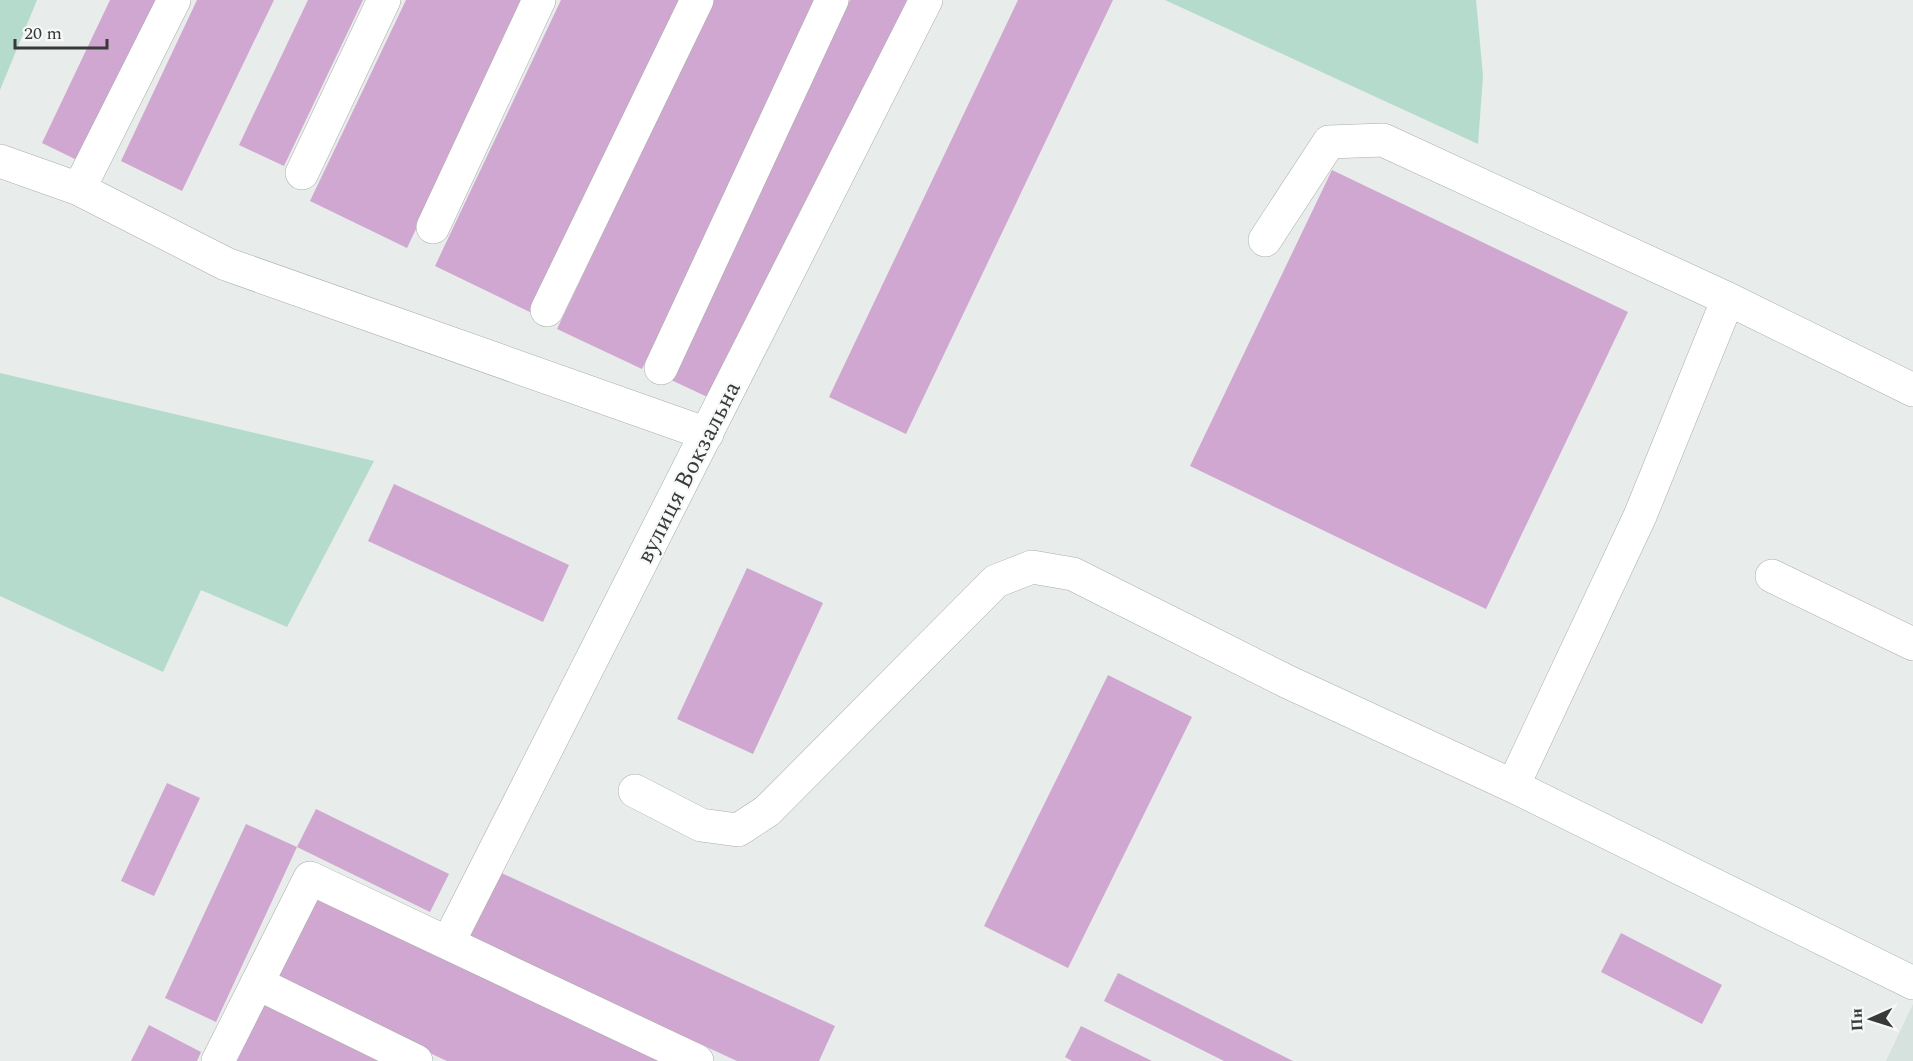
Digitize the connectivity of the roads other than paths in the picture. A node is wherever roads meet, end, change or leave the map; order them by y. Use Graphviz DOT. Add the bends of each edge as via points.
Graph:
graph roads {
  1 [pos="174,0"];
  2 [pos="384,0"];
  3 [pos="539,0"];
  4 [pos="697,0"];
  5 [pos="832,0"];
  6 [pos="926,0"];
  7 [pos="0,160"];
  8 [pos="302,173"];
  9 [pos="79,189"];
  10 [pos="433,227"];
  11 [pos="1265,240"];
  12 [pos="1728,299"];
  13 [pos="547,310"];
  14 [pos="662,368"];
  15 [pos="1913,390"];
  16 [pos="707,435"];
  17 [pos="1772,576"];
  18 [pos="1913,644"];
  19 [pos="1513,786"];
  20 [pos="635,791"];
  21 [pos="448,943"];
  22 [pos="258,983"];
  23 [pos="1913,983"];
  24 [pos="218,1061"];
  25 [pos="416,1061"];
  26 [pos="697,1061"];
  1 -- 9 [label="street"];
  2 -- 8 [label="street"];
  3 -- 10 [label="street"];
  4 -- 13 [label="street"];
  5 -- 14 [label="street"];
  6 -- 16 [label="street, вулиця Вокзальна"];
  7 -- 9 [label="street"];
  9 -- 16 [label="street" via="226,264"];
  11 -- 12 [label="street" via="1329,142 1383,140"];
  12 -- 15 [label="street"];
  12 -- 19 [label="street" via="1640,516"];
  16 -- 21 [label="street, вулиця Вокзальна"];
  17 -- 18 [label="street"];
  19 -- 20 [label="street" via="1288,682 1073,574 1032,567 996,581 767,811 738,830 701,825"];
  19 -- 23 [label="street"];
  21 -- 22 [label="street" via="310,878"];
  21 -- 26 [label="street"];
  22 -- 24 [label="street"];
  22 -- 25 [label="street"];
}
